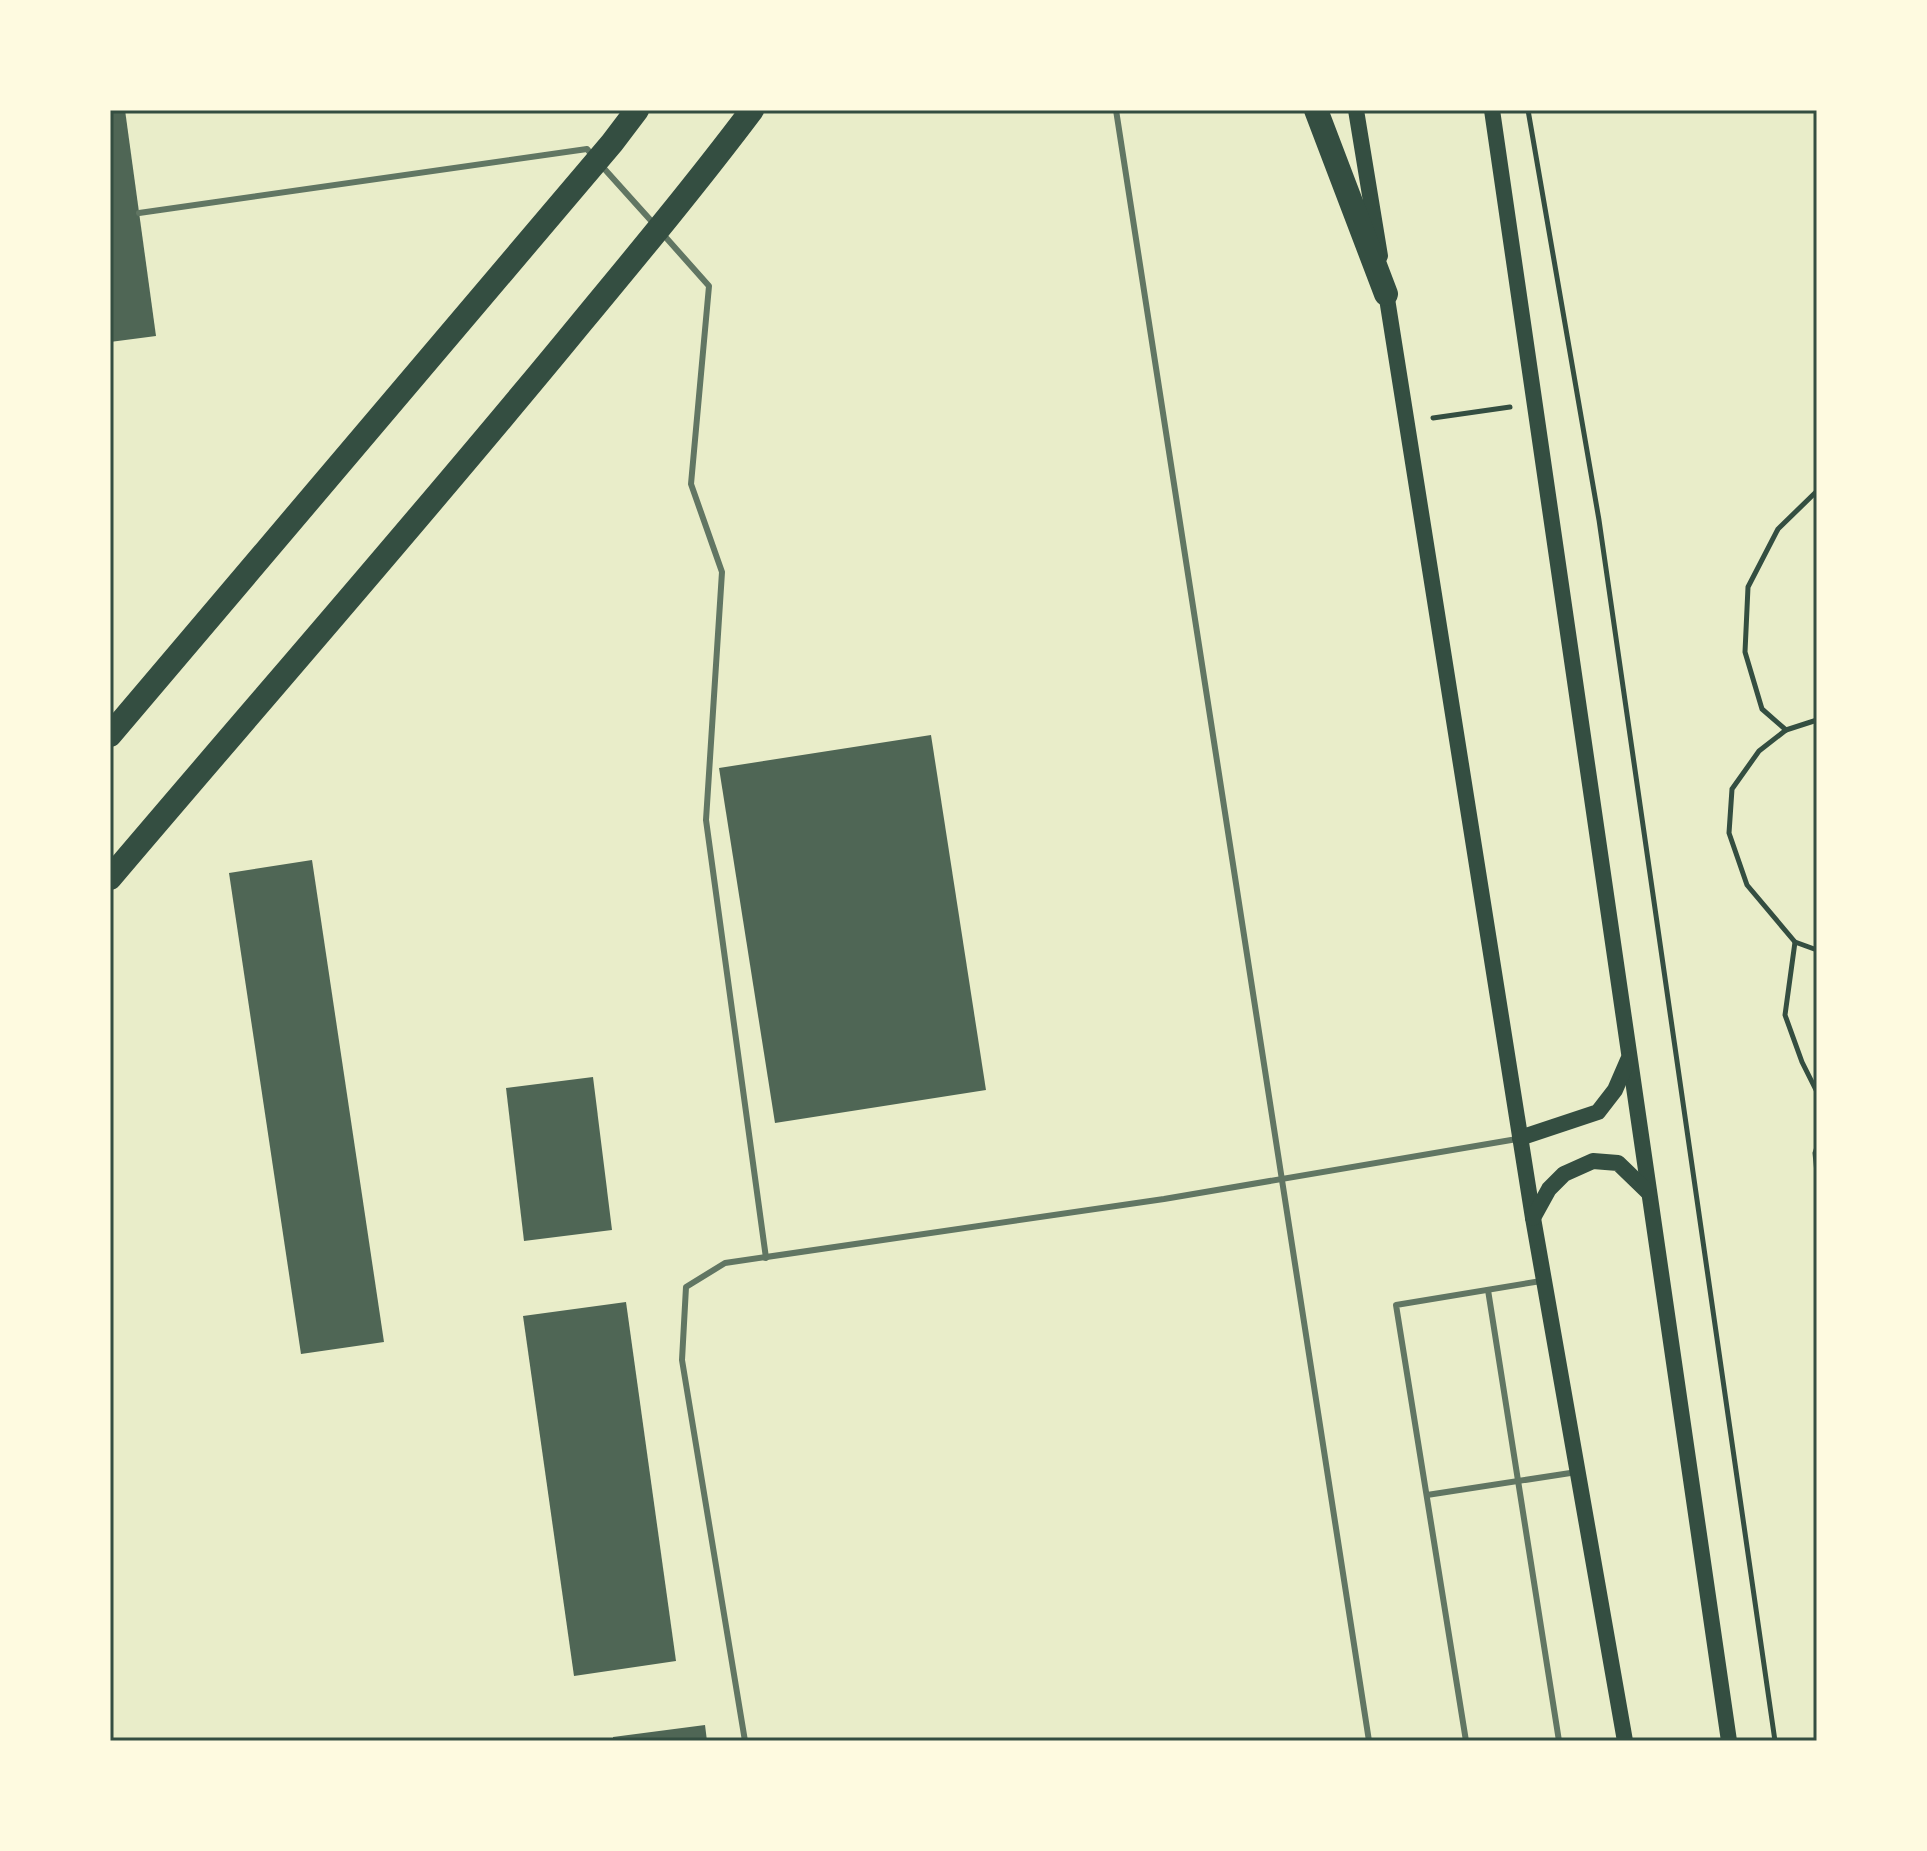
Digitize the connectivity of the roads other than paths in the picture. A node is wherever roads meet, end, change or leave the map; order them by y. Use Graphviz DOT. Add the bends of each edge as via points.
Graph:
graph roads {
  1 [pos="637,110"];
  2 [pos="752,110"];
  3 [pos="1116,110"];
  4 [pos="1316,110"];
  5 [pos="1356,110"];
  6 [pos="1492,110"];
  7 [pos="139,213"];
  8 [pos="1386,294"];
  9 [pos="110,735"];
  10 [pos="110,878"];
  11 [pos="1628,1058"];
  12 [pos="1520,1138"];
  13 [pos="1283,1178"];
  14 [pos="1649,1193"];
  15 [pos="1533,1218"];
  16 [pos="766,1258"];
  17 [pos="1545,1280"];
  18 [pos="1488,1290"];
  19 [pos="1577,1472"];
  20 [pos="1519,1480"];
  21 [pos="1427,1495"];
  22 [pos="745,1741"];
  23 [pos="1369,1741"];
  24 [pos="1466,1741"];
  25 [pos="1559,1741"];
  26 [pos="1625,1741"];
  27 [pos="1729,1741"];
  1 -- 9 [label="highway"];
  2 -- 10 [label="highway" via="543,369"];
  3 -- 13 [label="lane"];
  4 -- 8 [label="highway"];
  5 -- 8 [label="main road"];
  6 -- 11 [label="main road"];
  7 -- 16 [label="lane" via="587,149 709,286 691,484 722,572 706,820"];
  8 -- 12 [label="main road"];
  11 -- 12 [label="main road" via="1615,1090 1598,1112"];
  11 -- 14 [label="main road"];
  12 -- 13 [label="lane"];
  12 -- 15 [label="main road"];
  13 -- 16 [label="lane"];
  13 -- 23 [label="lane"];
  14 -- 15 [label="main road" via="1618,1163 1593,1161 1564,1174"];
  14 -- 27 [label="main road"];
  15 -- 17 [label="main road"];
  16 -- 22 [label="lane" via="725,1263 686,1287 682,1360"];
  17 -- 18 [label="lane"];
  17 -- 19 [label="main road"];
  18 -- 20 [label="lane"];
  18 -- 21 [label="lane" via="1396,1305"];
  19 -- 20 [label="lane"];
  19 -- 26 [label="main road"];
  20 -- 21 [label="lane"];
  20 -- 25 [label="lane"];
  21 -- 24 [label="lane"];
}
